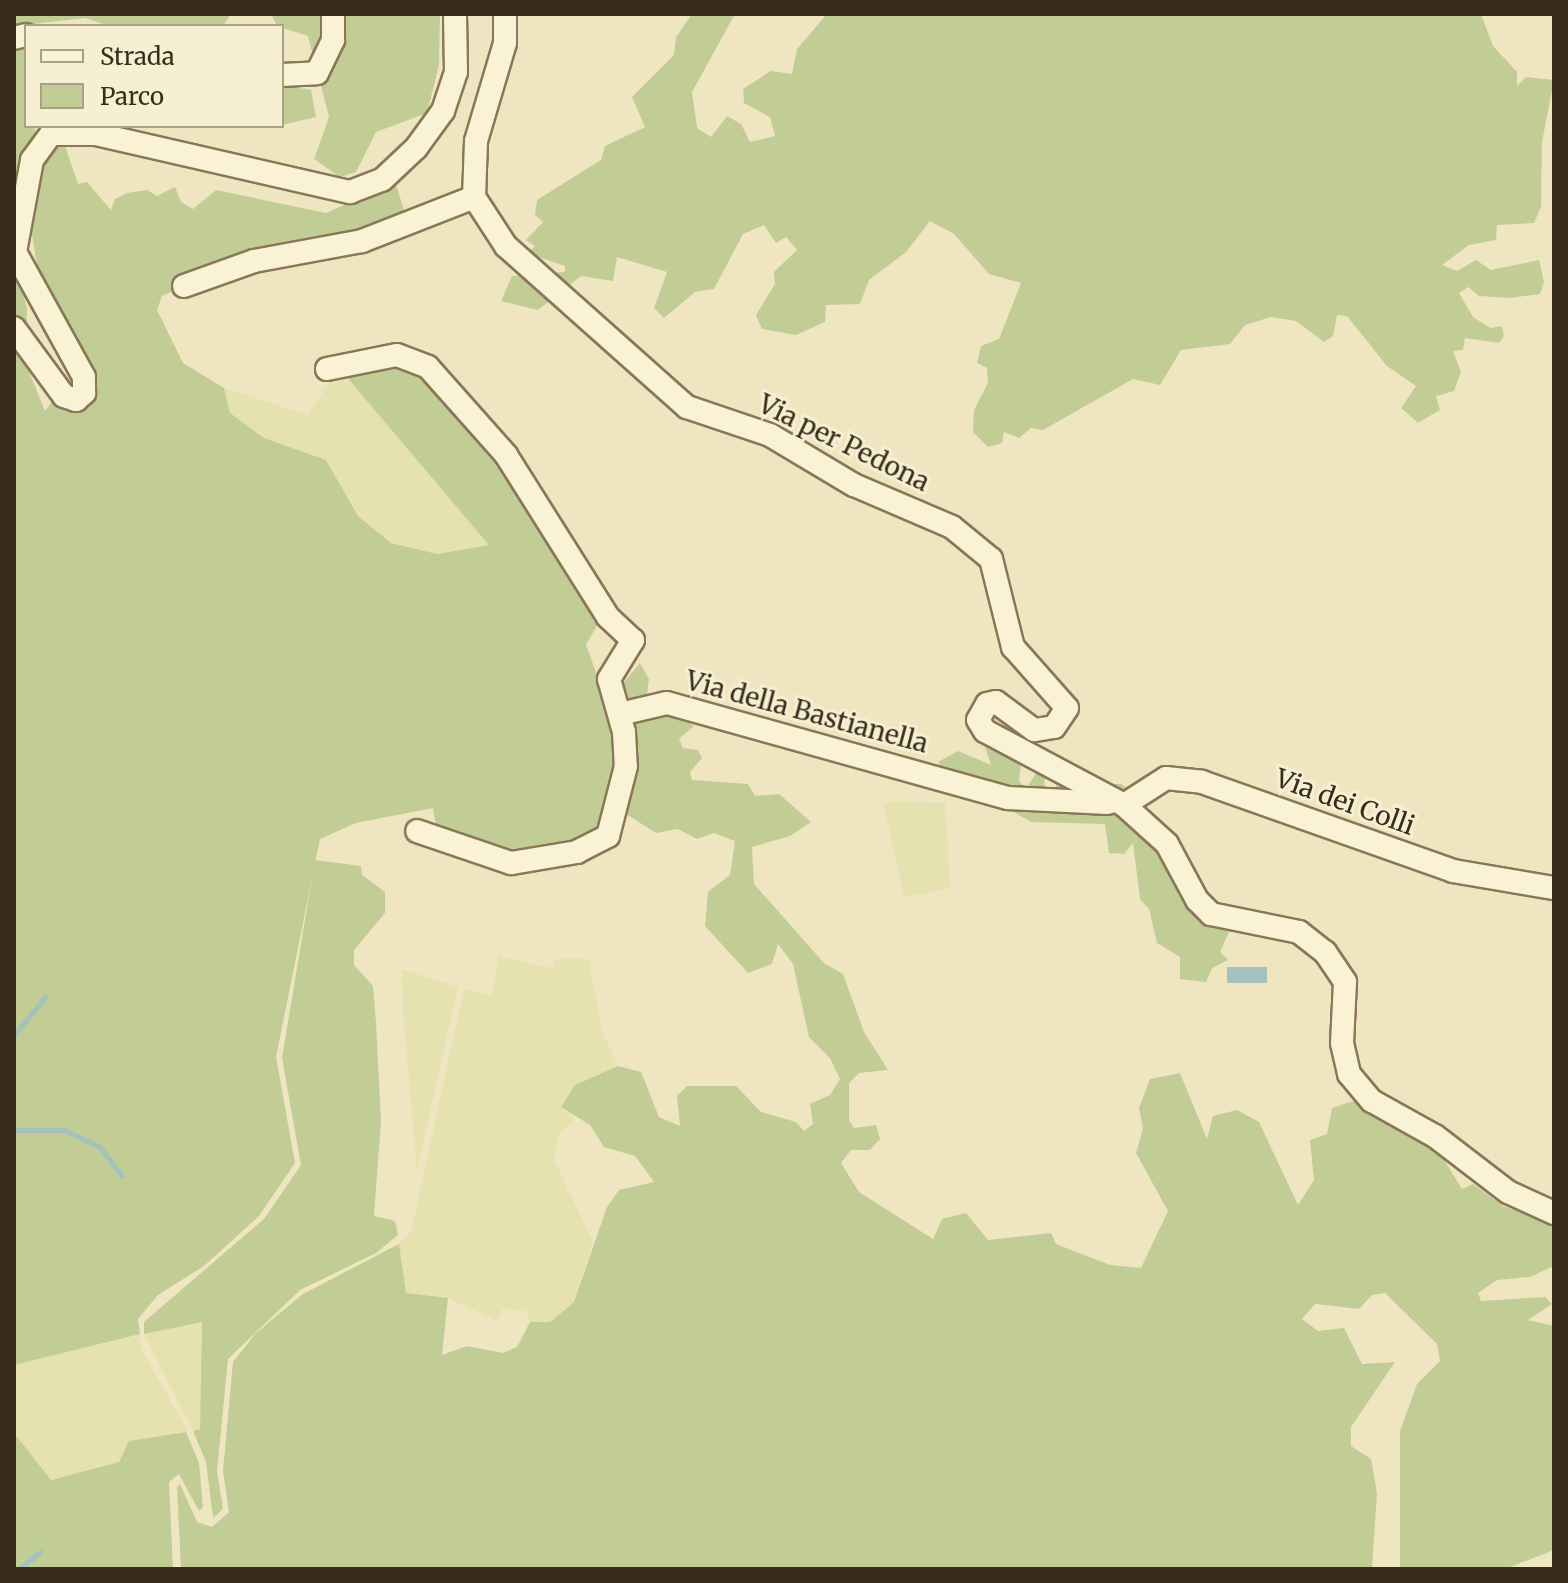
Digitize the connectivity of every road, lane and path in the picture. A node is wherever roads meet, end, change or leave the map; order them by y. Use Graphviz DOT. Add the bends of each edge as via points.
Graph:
graph roads {
  1 [pos="333,14"];
  2 [pos="455,14"];
  3 [pos="505,14"];
  4 [pos="284,75"];
  5 [pos="474,197"];
  6 [pos="184,286"];
  7 [pos="14,328"];
  8 [pos="327,369"];
  9 [pos="620,714"];
  10 [pos="1124,805"];
  11 [pos="417,831"];
  12 [pos="1554,888"];
  13 [pos="1554,1213"];
  1 -- 4 [label="street" via="333,40 317,73"];
  2 -- 7 [label="street" via="456,72 443,111 382,180 350,192 96,134 51,134 32,160 15,252 84,377 84,393 76,400 64,396"];
  3 -- 5 [label="street" via="505,43 476,141"];
  5 -- 6 [label="street" via="362,241 254,261"];
  5 -- 10 [label="street, Via per Pedona" via="506,246 687,407 770,435 854,485 952,527 991,559 1013,647 1067,708 1054,727 1034,730 996,702 980,710 978,720 1003,743"];
  8 -- 9 [label="street" via="397,355 428,367 447,384 512,465 608,617 633,640 609,679"];
  9 -- 10 [label="street, Via della Bastianella" via="667,703 1008,798"];
  9 -- 11 [label="street" via="626,766 620,806 614,828 595,845 511,863"];
  10 -- 12 [label="street, Via dei Colli" via="1166,778 1202,782 1453,871"];
  10 -- 13 [label="street" via="1167,844 1197,900 1211,914 1299,932 1325,952 1345,982 1342,1043 1349,1074 1372,1101 1435,1136 1508,1192"];
}
